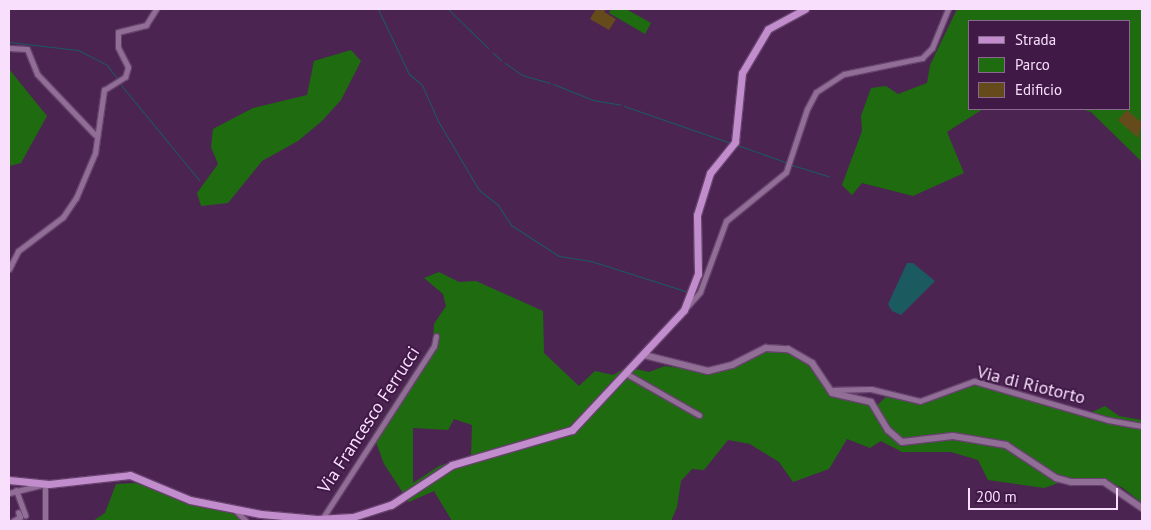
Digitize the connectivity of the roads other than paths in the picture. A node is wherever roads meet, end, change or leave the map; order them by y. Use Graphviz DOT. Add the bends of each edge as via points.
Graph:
graph roads {
  1 [pos="156,9"];
  2 [pos="805,9"];
  3 [pos="948,9"];
  4 [pos="9,48"];
  5 [pos="95,135"];
  6 [pos="9,269"];
  7 [pos="684,310"];
  8 [pos="436,336"];
  9 [pos="644,356"];
  10 [pos="627,374"];
  11 [pos="828,390"];
  12 [pos="699,415"];
  13 [pos="1142,426"];
  14 [pos="9,480"];
  15 [pos="45,484"];
  16 [pos="16,490"];
  17 [pos="9,493"];
  18 [pos="234,508"];
  19 [pos="1142,508"];
  20 [pos="18,512"];
  21 [pos="26,515"];
  22 [pos="322,519"];
  23 [pos="13,521"];
  24 [pos="45,521"];
  25 [pos="246,521"];
  1 -- 5 [label="street" via="146,25 118,32 118,47 128,67 125,77 104,90"];
  2 -- 7 [label="main road, Via Francesco Ferrucci" via="772,25 760,39 740,79 734,144 714,168 703,190 696,218 698,274"];
  3 -- 7 [label="street" via="932,48 922,58 844,74 822,87 806,109 789,164 780,179 726,221 700,292"];
  4 -- 5 [label="street" via="27,49 37,74"];
  5 -- 6 [label="street" via="94,153 85,182 69,211 18,251"];
  7 -- 9 [label="main road, Via Francesco Ferrucci"];
  8 -- 22 [label="street, Via Francesco Ferrucci" via="434,346"];
  9 -- 10 [label="main road, Via Francesco Ferrucci"];
  9 -- 11 [label="street" via="708,371 732,365 766,348 783,348 812,363"];
  10 -- 12 [label="street"];
  10 -- 22 [label="main road, Via Francesco Ferrucci" via="581,424 566,434 452,465 375,513"];
  11 -- 13 [label="street, Via di Riotorto" via="871,389 920,401 974,381 1108,420"];
  11 -- 19 [label="street" via="871,402 888,430 902,442 945,436 999,443 1017,449 1056,478 1071,482 1104,482"];
  14 -- 15 [label="main road, Via Francesco Ferrucci"];
  15 -- 16 [label="street"];
  15 -- 18 [label="main road, Via Francesco Ferrucci" via="130,476 184,498"];
  15 -- 24 [label="street"];
  16 -- 17 [label="street"];
  16 -- 21 [label="street"];
  18 -- 22 [label="main road, Via Francesco Ferrucci"];
  18 -- 25 [label="street"];
  20 -- 23 [label="street" via="20,517"];
}
